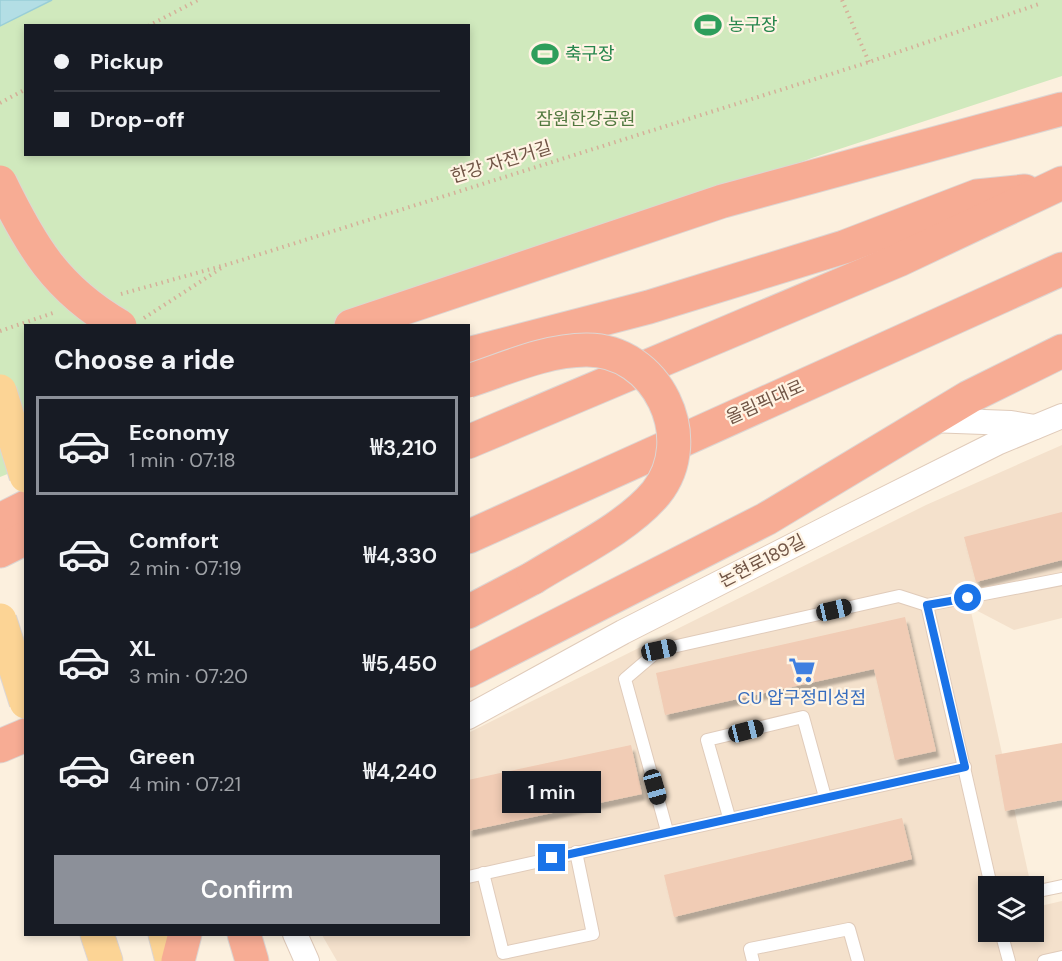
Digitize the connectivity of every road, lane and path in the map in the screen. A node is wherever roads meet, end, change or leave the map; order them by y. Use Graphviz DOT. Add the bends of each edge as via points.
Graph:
graph roads {
  1 [pos="198,0"];
  2 [pos="842,0"];
  3 [pos="1042,3"];
  4 [pos="152,24"];
  5 [pos="869,62"];
  6 [pos="24,90"];
  7 [pos="0,103"];
  8 [pos="1062,109"];
  9 [pos="0,182"];
  10 [pos="1055,186"];
  11 [pos="229,264"];
  12 [pos="1062,270"];
  13 [pos="65,310"];
  14 [pos="127,313"];
  15 [pos="357,324"];
  16 [pos="0,331"];
  17 [pos="1062,351"];
  18 [pos="470,353"];
  19 [pos="470,380"];
  20 [pos="0,391"];
  21 [pos="1062,416"];
  22 [pos="929,420"];
  23 [pos="1038,427"];
  24 [pos="470,441"];
  25 [pos="24,469"];
  26 [pos="24,508"];
  27 [pos="0,520"];
  28 [pos="470,536"];
  29 [pos="24,539"];
  30 [pos="0,551"];
  31 [pos="1062,579"];
  32 [pos="927,605"];
  33 [pos="470,611"];
  34 [pos="0,620"];
  35 [pos="24,633"];
  36 [pos="0,644"];
  37 [pos="470,670"];
  38 [pos="24,696"];
  39 [pos="470,716"];
  40 [pos="24,736"];
  41 [pos="0,747"];
  42 [pos="965,767"];
  43 [pos="825,797"];
  44 [pos="729,817"];
  45 [pos="667,831"];
  46 [pos="576,852"];
  47 [pos="483,873"];
  48 [pos="470,876"];
  49 [pos="989,876"];
  50 [pos="1062,885"];
  51 [pos="1044,890"];
  52 [pos="166,936"];
  53 [pos="184,936"];
  54 [pos="245,936"];
  55 [pos="296,936"];
  56 [pos="1004,942"];
  57 [pos="1062,957"];
  58 [pos="172,961"];
  59 [pos="178,961"];
  60 [pos="252,961"];
  61 [pos="307,961"];
  62 [pos="753,961"];
  63 [pos="858,961"];
  64 [pos="1009,961"];
  65 [pos="1044,961"];
  1 -- 4 [label="path"];
  2 -- 5 [label="path"];
  3 -- 5 [label="path, 한강 자전거길"];
  5 -- 11 [label="path, 한강 자전거길"];
  6 -- 7 [label="path"];
  8 -- 15 [label="highway" via="723,201"];
  9 -- 14 [label="highway, bridge" via="24,232 57,278 76,297"];
  10 -- 18 [label="highway" via="977,196 844,247 649,307"];
  10 -- 24 [label="highway" via="899,260"];
  11 -- 14 [label="path"];
  11 -- 14 [label="path, 한강 자전거길"];
  12 -- 28 [label="highway, 올림픽대로"];
  13 -- 16 [label="path"];
  17 -- 22 [label="highway"];
  19 -- 33 [label="highway, bridge" via="565,352 589,349 614,355 651,379 665,398 672,420 673,450 656,492 630,517 533,578"];
  20 -- 25 [label="main road, bridge"];
  21 -- 23 [label="street, 논현로189길"];
  22 -- 23 [label="street"];
  22 -- 37 [label="highway" via="766,519"];
  23 -- 39 [label="street, 논현로189길" via="822,530"];
  26 -- 27 [label="highway"];
  29 -- 30 [label="highway"];
  31 -- 32 [label="lane"];
  32 -- 42 [label="lane"];
  32 -- 45 [label="lane" via="899,596 659,650 625,679"];
  34 -- 38 [label="main road, bridge"];
  35 -- 36 [label="highway"];
  40 -- 41 [label="highway"];
  42 -- 43 [label="lane"];
  42 -- 49 [label="lane"];
  43 -- 44 [label="lane"];
  43 -- 44 [label="lane" via="803,717 707,740"];
  44 -- 45 [label="lane"];
  45 -- 46 [label="lane"];
  46 -- 47 [label="lane"];
  46 -- 47 [label="lane" via="593,934 503,953"];
  47 -- 48 [label="lane"];
  50 -- 51 [label="lane"];
  52 -- 58 [label="main road"];
  53 -- 59 [label="highway"];
  54 -- 60 [label="highway"];
  55 -- 61 [label="street"];
  56 -- 64 [label="lane"];
  57 -- 65 [label="lane"];
  62 -- 63 [label="lane" via="750,949 849,929"];
}
